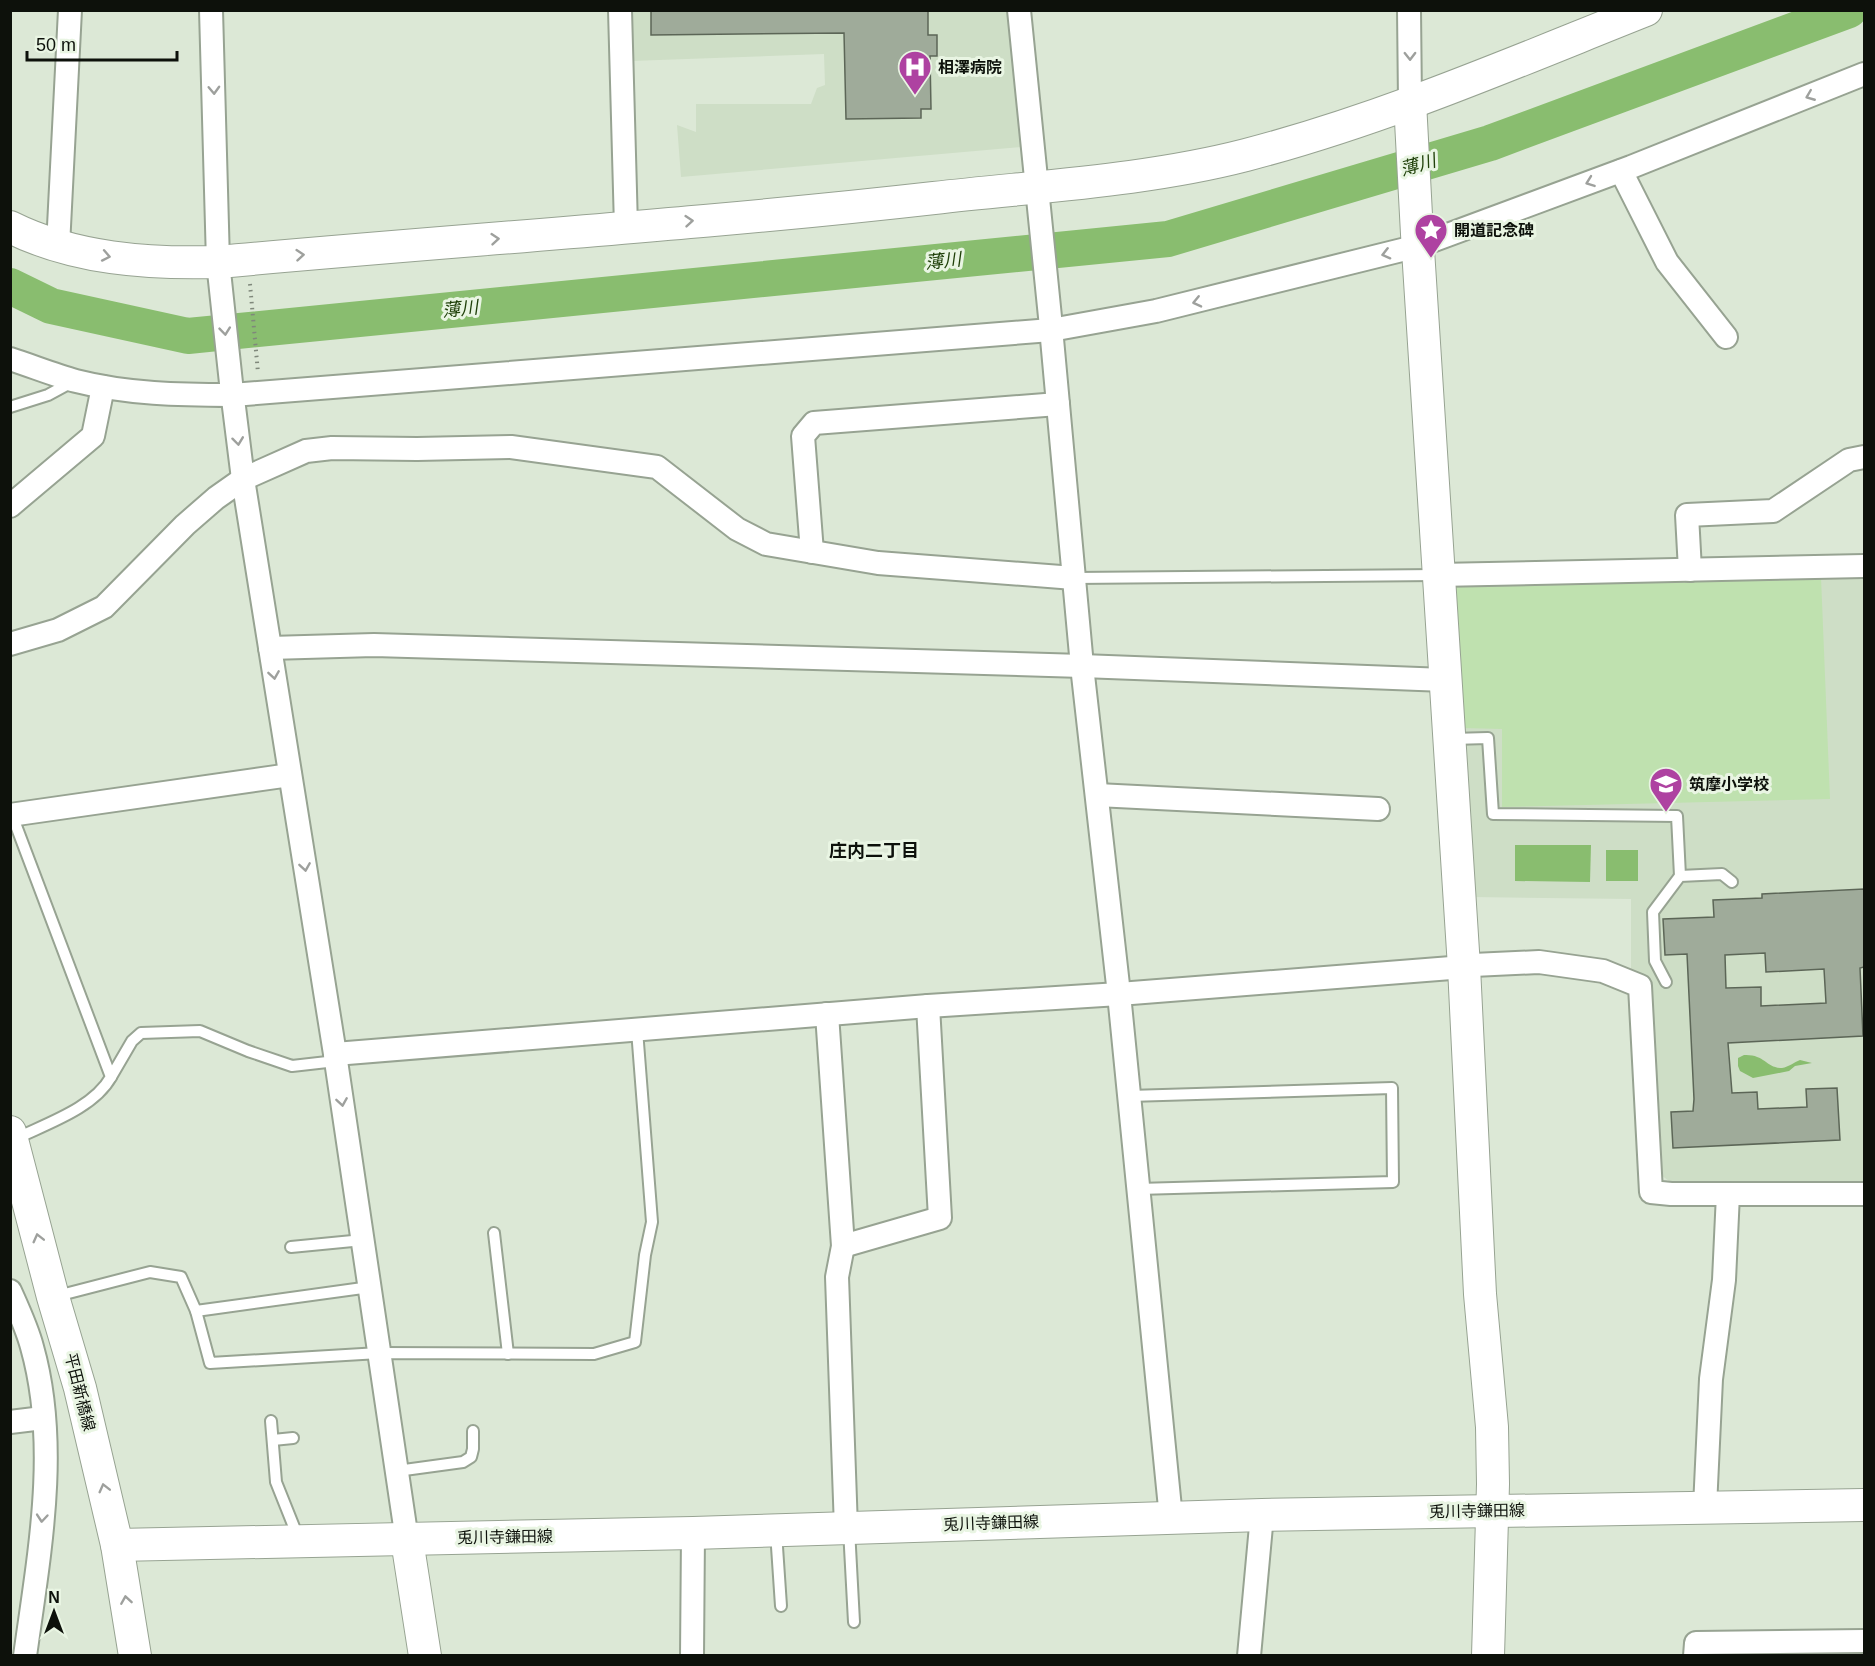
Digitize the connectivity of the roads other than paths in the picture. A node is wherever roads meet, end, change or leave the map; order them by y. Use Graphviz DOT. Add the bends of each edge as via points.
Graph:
graph roads {
  1 [pos="70,10"];
  2 [pos="212,10"];
  3 [pos="620,10"];
  4 [pos="1019,10"];
  5 [pos="1409,10"];
  6 [pos="1646,10"];
  7 [pos="1864,74"];
  8 [pos="1411,110"];
  9 [pos="1621,171"];
  10 [pos="1038,193"];
  11 [pos="10,227"];
  12 [pos="626,227"];
  13 [pos="1417,240"];
  14 [pos="58,246"];
  15 [pos="219,271"];
  16 [pos="1051,324"];
  17 [pos="1726,337"];
  18 [pos="10,359"];
  19 [pos="75,381"];
  20 [pos="103,387"];
  21 [pos="231,389"];
  22 [pos="1058,404"];
  23 [pos="10,407"];
  24 [pos="1864,457"];
  25 [pos="243,479"];
  26 [pos="10,506"];
  27 [pos="812,552"];
  28 [pos="1864,566"];
  29 [pos="1690,570"];
  30 [pos="1438,575"];
  31 [pos="1074,578"];
  32 [pos="10,644"];
  33 [pos="270,648"];
  34 [pos="1082,666"];
  35 [pos="1445,680"];
  36 [pos="1449,739"];
  37 [pos="290,775"];
  38 [pos="1096,795"];
  39 [pos="1378,809"];
  40 [pos="11,815"];
  41 [pos="1680,876"];
  42 [pos="1732,882"];
  43 [pos="1464,967"];
  44 [pos="1666,982"];
  45 [pos="1119,994"];
  46 [pos="928,1006"];
  47 [pos="827,1014"];
  48 [pos="637,1030"];
  49 [pos="335,1058"];
  50 [pos="111,1077"];
  51 [pos="1129,1096"];
  52 [pos="12,1136"];
  53 [pos="1138,1189"];
  54 [pos="1728,1194"];
  55 [pos="1864,1194"];
  56 [pos="494,1233"];
  57 [pos="363,1240"];
  58 [pos="843,1246"];
  59 [pos="291,1247"];
  60 [pos="370,1287"];
  61 [pos="52,1292"];
  62 [pos="13,1296"];
  63 [pos="196,1311"];
  64 [pos="379,1353"];
  65 [pos="508,1354"];
  66 [pos="40,1418"];
  67 [pos="272,1421"];
  68 [pos="10,1422"];
  69 [pos="473,1431"];
  70 [pos="293,1438"];
  71 [pos="273,1440"];
  72 [pos="397,1471"];
  73 [pos="1864,1505"];
  74 [pos="1705,1507"];
  75 [pos="1492,1511"];
  76 [pos="1262,1515"];
  77 [pos="1171,1518"];
  78 [pos="848,1528"];
  79 [pos="776,1530"];
  80 [pos="693,1533"];
  81 [pos="407,1540"];
  82 [pos="300,1541"];
  83 [pos="117,1545"];
  84 [pos="781,1606"];
  85 [pos="854,1622"];
  86 [pos="1864,1641"];
  87 [pos="25,1656"];
  88 [pos="135,1656"];
  89 [pos="425,1656"];
  90 [pos="692,1656"];
  91 [pos="1249,1656"];
  92 [pos="1488,1656"];
  93 [pos="1695,1656"];
  1 -- 14 [label="street"];
  2 -- 15 [label="street, one-way"];
  3 -- 12 [label="street"];
  4 -- 10 [label="street"];
  5 -- 8 [label="street, one-way"];
  6 -- 8 [label="street"];
  7 -- 9 [label="street, one-way"];
  8 -- 10 [label="street" via="1244,155"];
  8 -- 13 [label="street"];
  9 -- 13 [label="street, one-way"];
  9 -- 17 [label="street" via="1667,262"];
  12 -- 10 [label="street, one-way"];
  10 -- 16 [label="street"];
  11 -- 14 [label="street"];
  15 -- 12 [label="street, one-way"];
  13 -- 16 [label="street, one-way" via="1156,311"];
  13 -- 30 [label="street"];
  14 -- 15 [label="street, one-way"];
  15 -- 21 [label="street, one-way"];
  16 -- 21 [label="street"];
  16 -- 22 [label="street"];
  18 -- 19 [label="street"];
  19 -- 20 [label="street"];
  19 -- 23 [label="lane"];
  20 -- 21 [label="street" via="179,395"];
  20 -- 26 [label="street" via="93,436"];
  21 -- 25 [label="street, one-way"];
  22 -- 27 [label="street" via="814,423 803,436"];
  22 -- 31 [label="street"];
  24 -- 29 [label="street" via="1850,460 1773,511 1687,515"];
  25 -- 27 [label="street" via="306,451 511,447 657,467 737,530 766,544"];
  25 -- 32 [label="street" via="185,525 104,607 58,630"];
  25 -- 33 [label="street"];
  27 -- 31 [label="street" via="879,563"];
  28 -- 29 [label="street"];
  29 -- 30 [label="street"];
  30 -- 31 [label="lane"];
  30 -- 35 [label="street"];
  31 -- 34 [label="street"];
  33 -- 34 [label="street" via="374,645"];
  33 -- 37 [label="street, one-way"];
  34 -- 35 [label="street"];
  34 -- 38 [label="street"];
  35 -- 36 [label="street"];
  36 -- 41 [label="lane" via="1488,738 1492,814 1677,816"];
  36 -- 43 [label="street"];
  37 -- 40 [label="street"];
  37 -- 49 [label="street, one-way"];
  38 -- 39 [label="street"];
  38 -- 45 [label="street"];
  40 -- 50 [label="lane"];
  41 -- 42 [label="lane" via="1722,874"];
  41 -- 44 [label="lane" via="1653,912 1655,961"];
  43 -- 45 [label="street"];
  43 -- 54 [label="street" via="1539,962 1603,971 1640,986 1651,1192"];
  43 -- 75 [label="street" via="1480,1294 1492,1428"];
  45 -- 46 [label="street"];
  45 -- 51 [label="street"];
  46 -- 47 [label="street"];
  46 -- 58 [label="street" via="940,1218"];
  47 -- 48 [label="street"];
  47 -- 58 [label="street"];
  48 -- 49 [label="street"];
  48 -- 65 [label="lane" via="652,1221 635,1342 594,1354"];
  49 -- 50 [label="lane" via="292,1066 200,1031 141,1033"];
  49 -- 57 [label="street, one-way"];
  50 -- 52 [label="lane" via="87,1104"];
  51 -- 53 [label="street"];
  51 -- 53 [label="lane" via="1392,1088 1393,1182"];
  61 -- 52 [label="street, 平田新橋線, one-way"];
  53 -- 77 [label="street"];
  54 -- 55 [label="street"];
  54 -- 74 [label="street" via="1724,1280 1711,1379"];
  56 -- 65 [label="lane"];
  57 -- 59 [label="lane"];
  57 -- 60 [label="street"];
  58 -- 78 [label="street" via="837,1277"];
  60 -- 63 [label="lane"];
  60 -- 64 [label="street"];
  61 -- 62 [label="street"];
  61 -- 63 [label="lane" via="150,1272 181,1277"];
  83 -- 61 [label="street, 平田新橋線, one-way" via="80,1388"];
  62 -- 66 [label="street" via="32,1347"];
  63 -- 64 [label="lane" via="210,1363"];
  64 -- 65 [label="lane"];
  64 -- 72 [label="street"];
  66 -- 68 [label="street"];
  66 -- 87 [label="street, one-way" via="45,1467 42,1520"];
  67 -- 71 [label="lane"];
  69 -- 72 [label="lane" via="471,1457 463,1462"];
  70 -- 71 [label="lane"];
  71 -- 82 [label="lane" via="276,1482"];
  72 -- 81 [label="street"];
  73 -- 74 [label="street, 兎川寺鎌田線"];
  74 -- 75 [label="street, 兎川寺鎌田線"];
  75 -- 76 [label="street, 兎川寺鎌田線"];
  75 -- 92 [label="street"];
  76 -- 77 [label="street, 兎川寺鎌田線"];
  76 -- 91 [label="street"];
  77 -- 78 [label="street, 兎川寺鎌田線"];
  78 -- 79 [label="street, 兎川寺鎌田線"];
  78 -- 85 [label="lane"];
  79 -- 80 [label="street, 兎川寺鎌田線"];
  79 -- 84 [label="lane"];
  80 -- 81 [label="street, 兎川寺鎌田線"];
  80 -- 90 [label="street"];
  81 -- 82 [label="street, 兎川寺鎌田線"];
  81 -- 89 [label="street"];
  82 -- 83 [label="street, 兎川寺鎌田線"];
  88 -- 83 [label="street, 平田新橋線, one-way"];
  86 -- 93 [label="street" via="1696,1643"];
}
